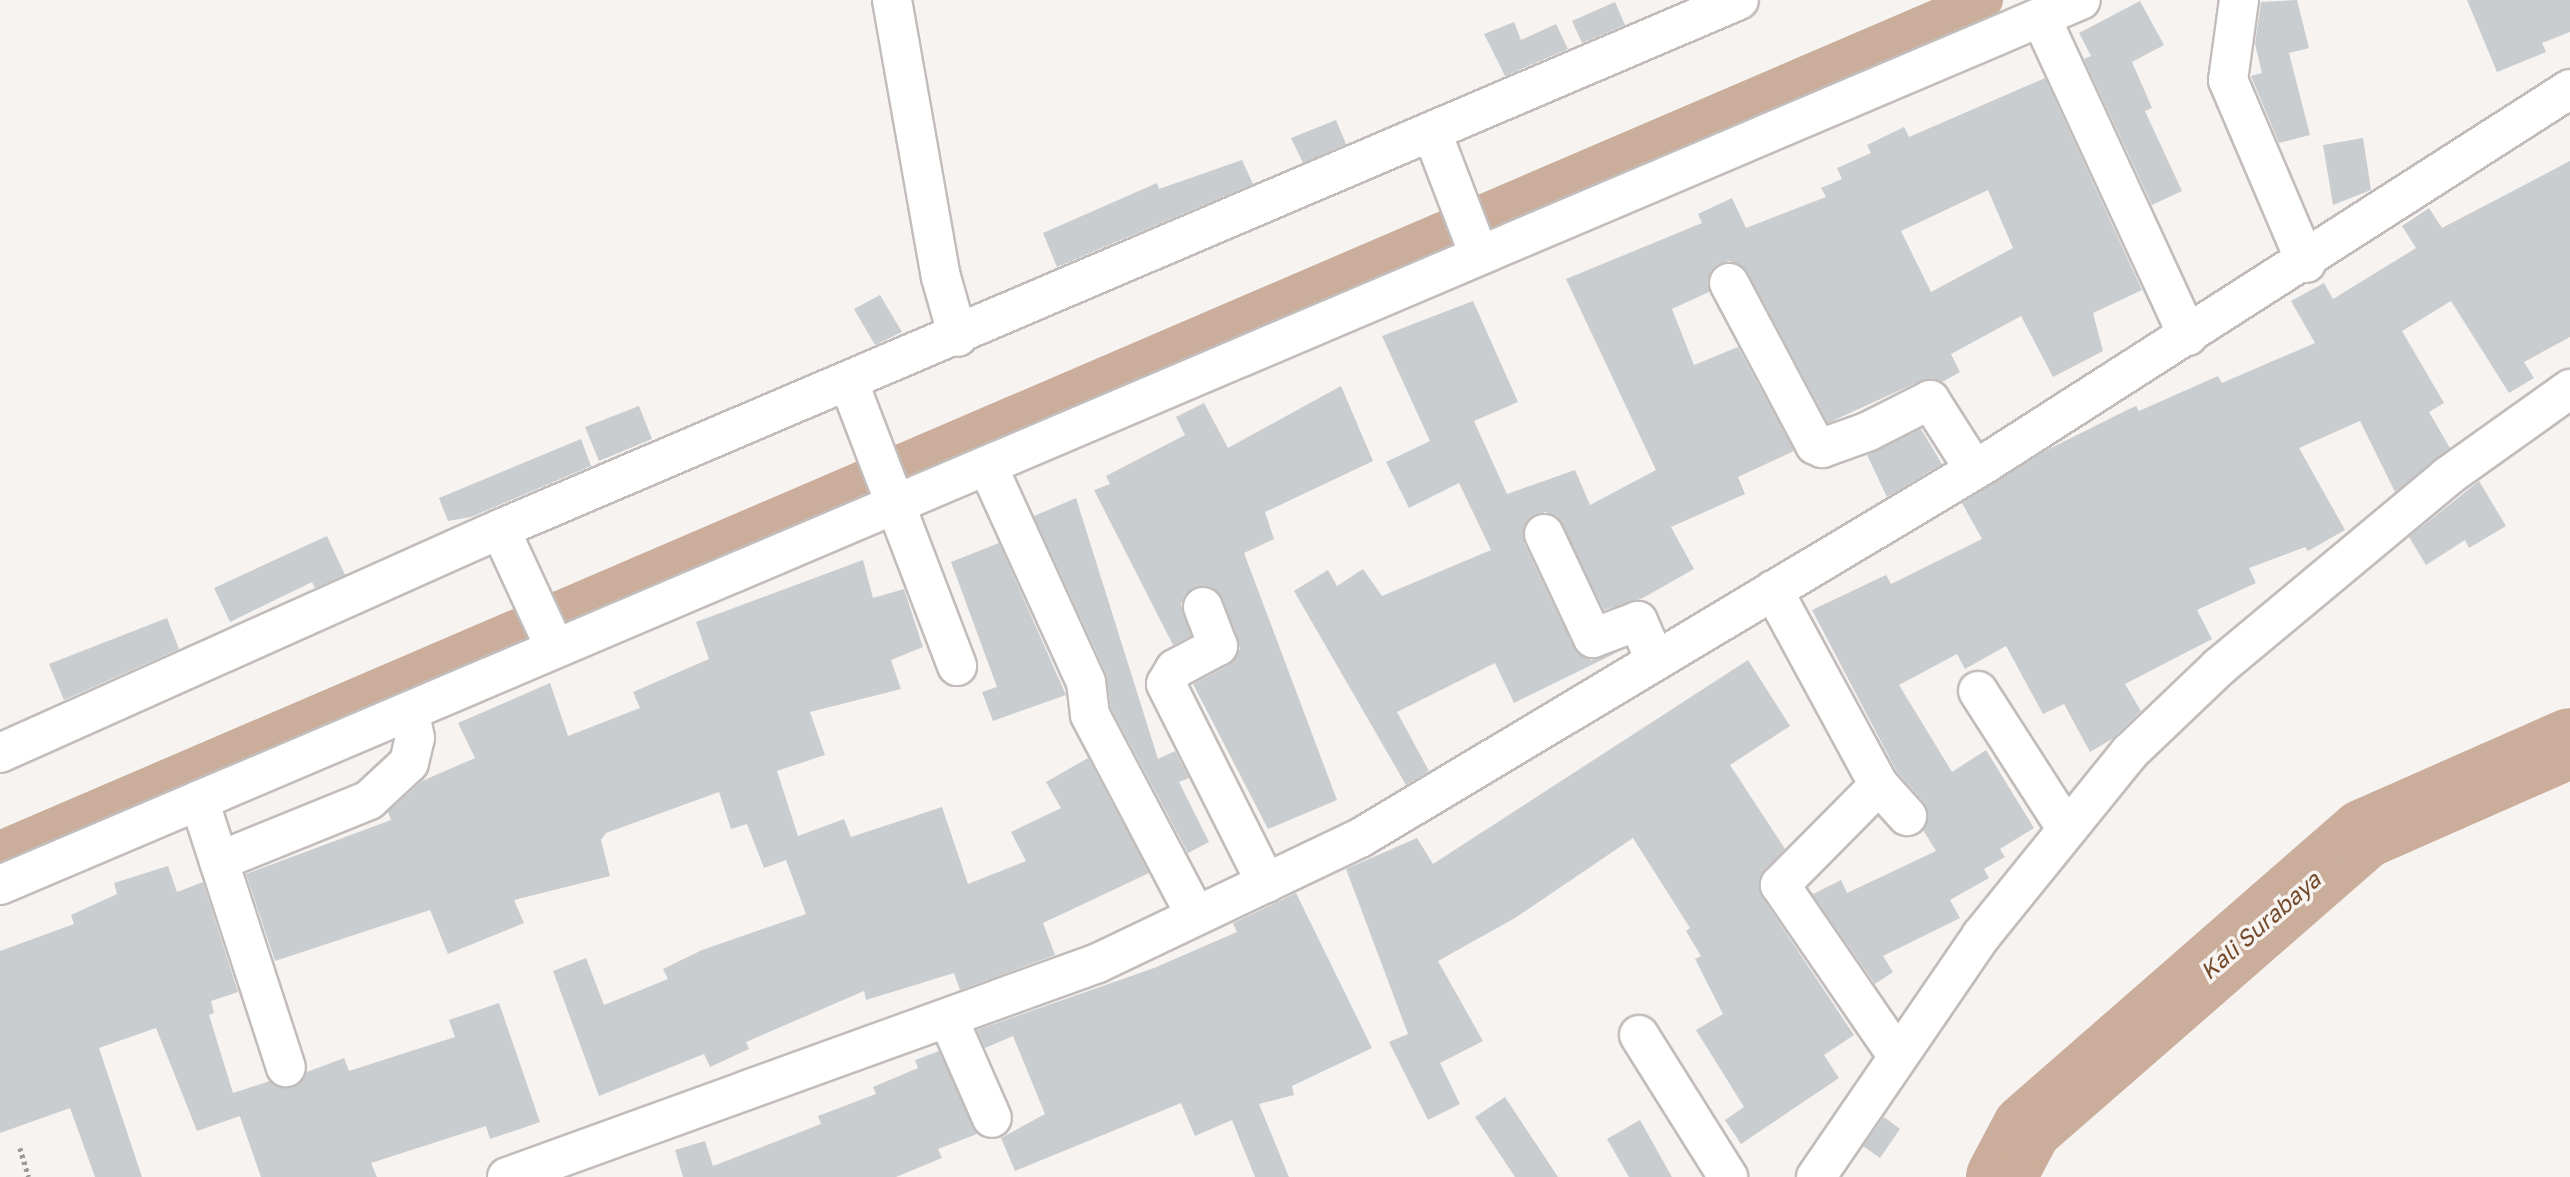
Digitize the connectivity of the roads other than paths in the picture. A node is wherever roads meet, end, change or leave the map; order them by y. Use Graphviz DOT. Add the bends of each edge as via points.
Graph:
graph roads {
  1 [pos="892,0"];
  2 [pos="1739,0"];
  3 [pos="2081,0"];
  4 [pos="2239,0"];
  5 [pos="2042,20"];
  6 [pos="2570,89"];
  7 [pos="1438,149"];
  8 [pos="1476,247"];
  9 [pos="2306,263"];
  10 [pos="1729,283"];
  11 [pos="2188,336"];
  12 [pos="958,337"];
  13 [pos="2570,389"];
  14 [pos="854,397"];
  15 [pos="988,467"];
  16 [pos="1974,470"];
  17 [pos="897,498"];
  18 [pos="1544,534"];
  19 [pos="506,540"];
  20 [pos="1773,590"];
  21 [pos="1203,607"];
  22 [pos="551,641"];
  23 [pos="1656,660"];
  24 [pos="957,666"];
  25 [pos="1978,691"];
  26 [pos="410,714"];
  27 [pos="0,753"];
  28 [pos="1879,785"];
  29 [pos="199,800"];
  30 [pos="1907,816"];
  31 [pos="2064,825"];
  32 [pos="219,860"];
  33 [pos="1266,883"];
  34 [pos="0,885"];
  35 [pos="1195,914"];
  36 [pos="948,1018"];
  37 [pos="1639,1035"];
  38 [pos="1896,1054"];
  39 [pos="286,1067"];
  40 [pos="992,1118"];
  41 [pos="507,1177"];
  42 [pos="1728,1177"];
  43 [pos="1816,1177"];
  1 -- 12 [label="street" via="941,277"];
  2 -- 7 [label="street"];
  3 -- 5 [label="street"];
  4 -- 9 [label="street" via="2228,80"];
  5 -- 8 [label="street"];
  5 -- 11 [label="street"];
  6 -- 9 [label="street"];
  7 -- 8 [label="street"];
  7 -- 12 [label="street"];
  8 -- 15 [label="street"];
  9 -- 11 [label="street"];
  10 -- 16 [label="street" via="1815,445 1822,448 1867,432 1930,400"];
  11 -- 16 [label="street"];
  12 -- 14 [label="street"];
  13 -- 31 [label="street" via="2448,476 2219,667"];
  14 -- 17 [label="street"];
  14 -- 19 [label="street"];
  15 -- 17 [label="street"];
  15 -- 35 [label="street" via="1086,682 1090,716"];
  16 -- 20 [label="street"];
  17 -- 22 [label="street"];
  17 -- 24 [label="street"];
  18 -- 23 [label="street" via="1593,638 1637,621"];
  19 -- 22 [label="street"];
  19 -- 27 [label="street"];
  20 -- 23 [label="street"];
  20 -- 28 [label="street"];
  21 -- 33 [label="street" via="1218,646 1175,669 1166,684"];
  22 -- 26 [label="street"];
  23 -- 33 [label="street" via="1360,838"];
  25 -- 31 [label="street"];
  26 -- 29 [label="street"];
  26 -- 32 [label="street" via="415,738 409,763 369,800"];
  28 -- 30 [label="street"];
  28 -- 38 [label="street" via="1799,859 1780,885"];
  29 -- 32 [label="street"];
  29 -- 34 [label="street"];
  31 -- 38 [label="street"];
  32 -- 39 [label="street"];
  33 -- 35 [label="street"];
  35 -- 36 [label="street" via="1098,964"];
  36 -- 40 [label="street"];
  36 -- 41 [label="street"];
  37 -- 42 [label="street"];
  38 -- 43 [label="street"];
}
